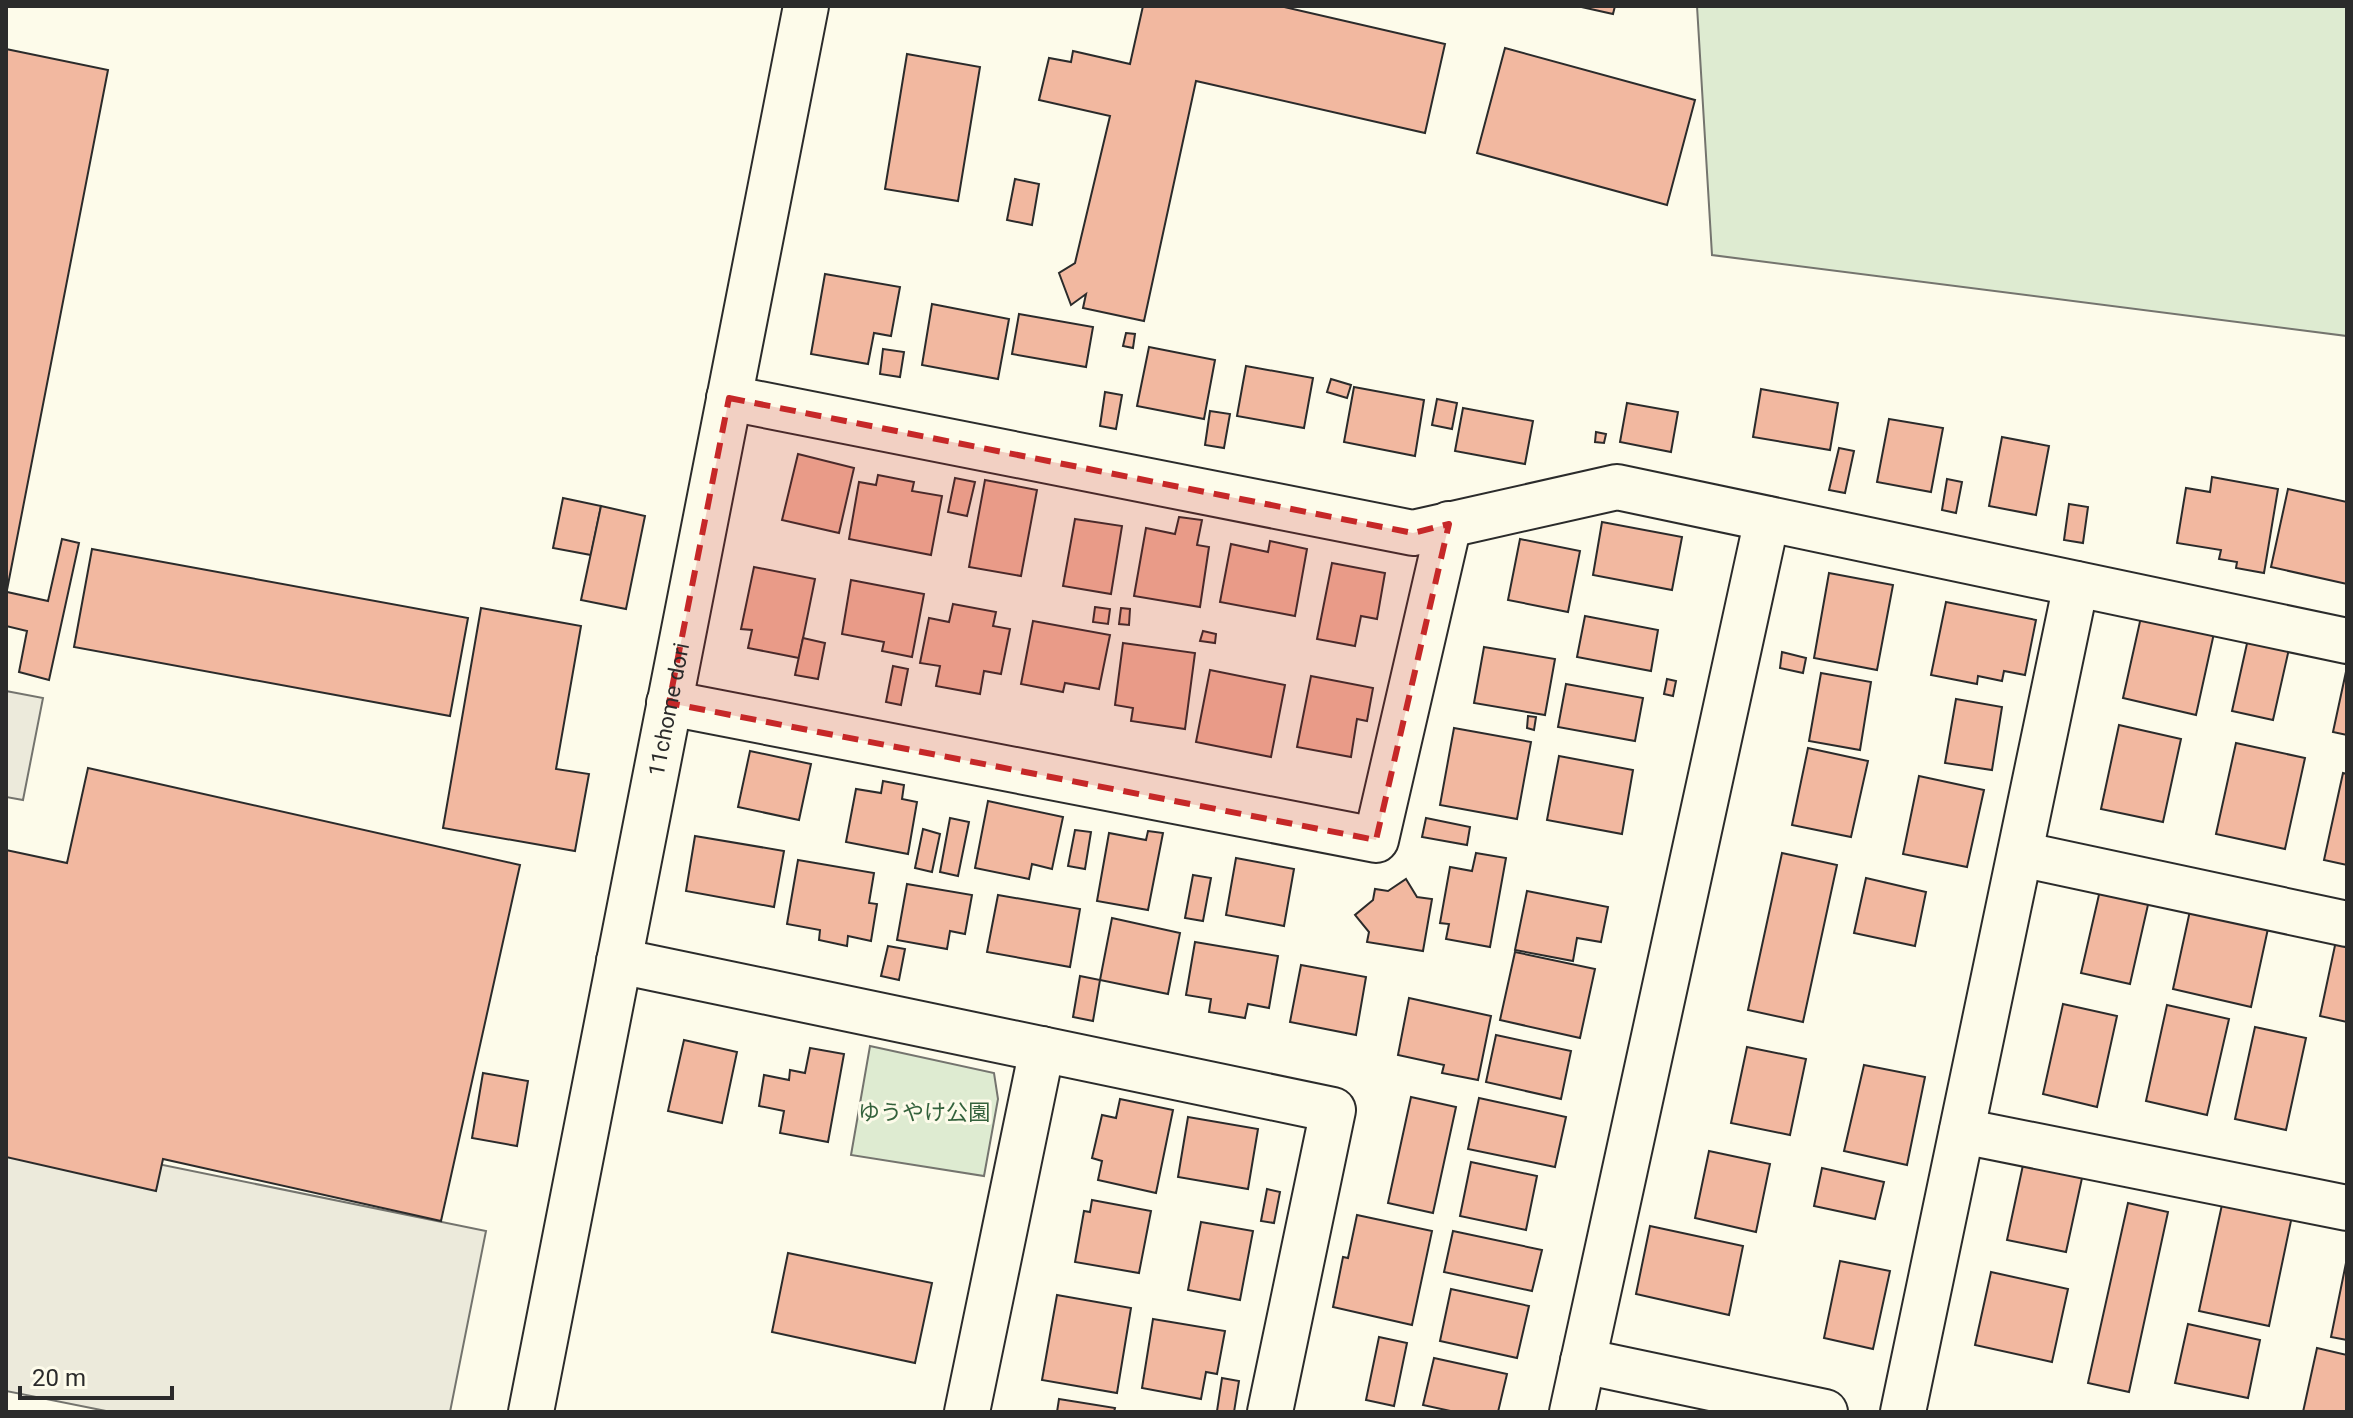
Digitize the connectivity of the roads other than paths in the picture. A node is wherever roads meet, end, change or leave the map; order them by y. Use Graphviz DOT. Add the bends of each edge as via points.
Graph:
graph roads {
  1 [pos="806,6"];
  2 [pos="729,398"];
  3 [pos="1767,519"];
  4 [pos="1449,524"];
  5 [pos="2076,584"];
  6 [pos="2347,641"];
  7 [pos="669,703"];
  8 [pos="2020,854"];
  9 [pos="2347,924"];
  10 [pos="619,961"];
  11 [pos="1042,1049"];
  12 [pos="1962,1131"];
  13 [pos="2347,1208"];
  14 [pos="1583,1361"];
  15 [pos="531,1412"];
  16 [pos="967,1412"];
  17 [pos="1270,1412"];
  18 [pos="1572,1412"];
  19 [pos="1825,1412"];
  20 [pos="1903,1412"];
  1 -- 2 [label="street, 11chome dori"];
  2 -- 4 [label="street" via="1413,533"];
  2 -- 7 [label="street, 11chome dori"];
  3 -- 4 [label="street" via="1617,487"];
  3 -- 5 [label="street"];
  3 -- 14 [label="street"];
  4 -- 7 [label="street" via="1376,840"];
  5 -- 6 [label="street"];
  5 -- 8 [label="street"];
  7 -- 10 [label="street, 11chome dori"];
  8 -- 9 [label="street"];
  8 -- 12 [label="street"];
  10 -- 11 [label="street"];
  10 -- 15 [label="street, 11chome dori"];
  11 -- 16 [label="street"];
  11 -- 17 [label="street" via="1333,1110"];
  12 -- 13 [label="street"];
  12 -- 20 [label="street"];
  14 -- 18 [label="street"];
  14 -- 19 [label="street"];
}
